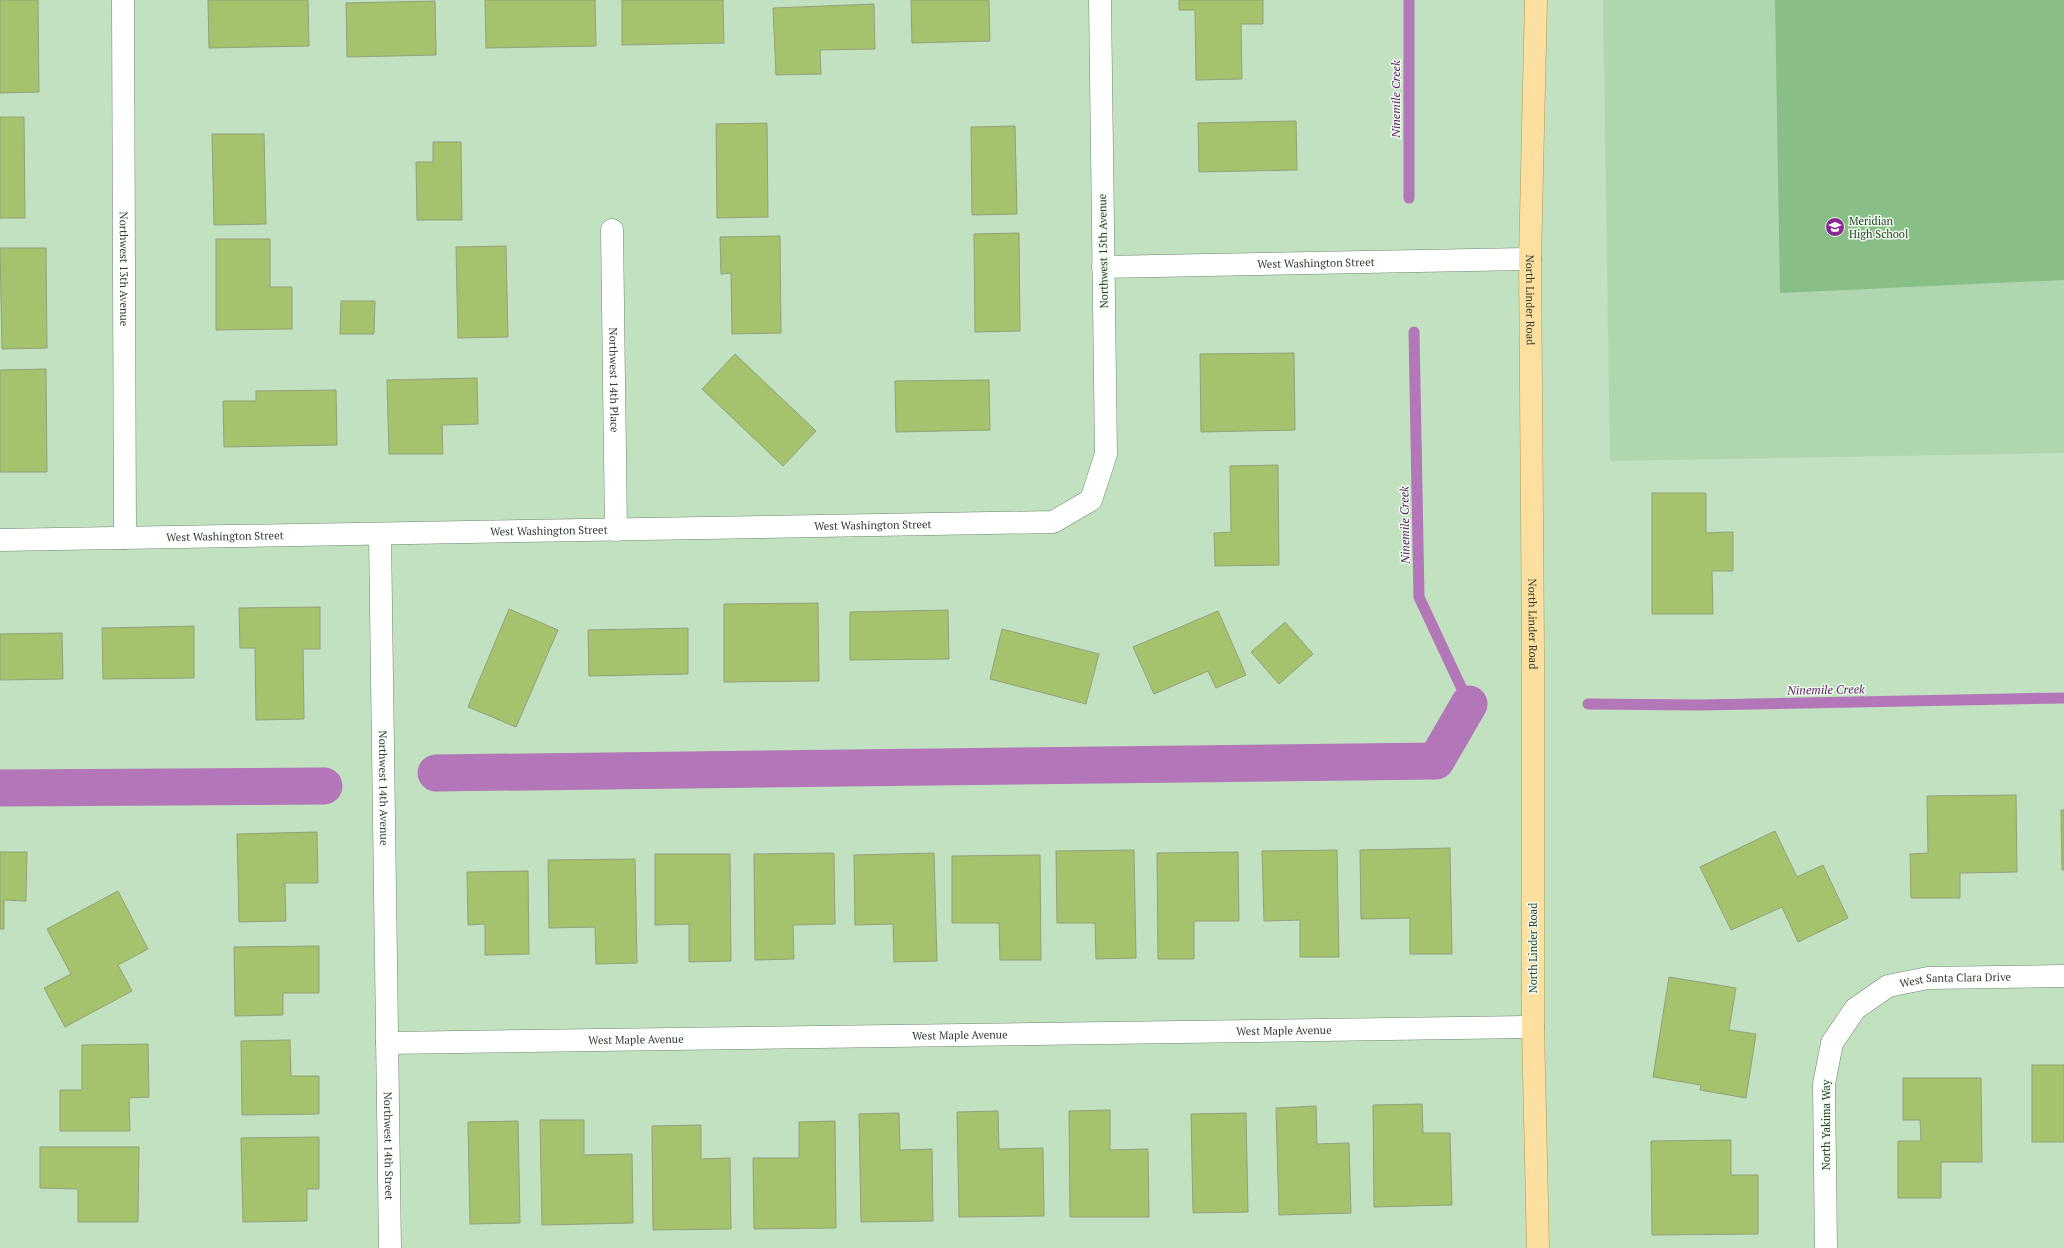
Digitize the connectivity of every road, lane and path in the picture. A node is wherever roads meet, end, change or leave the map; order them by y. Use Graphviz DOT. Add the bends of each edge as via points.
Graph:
graph roads {
  1 [pos="123,0"];
  2 [pos="1100,0"];
  3 [pos="1536,0"];
  4 [pos="612,230"];
  5 [pos="1530,259"];
  6 [pos="1103,267"];
  7 [pos="1091,500"];
  8 [pos="616,530"];
  9 [pos="380,534"];
  10 [pos="125,538"];
  11 [pos="0,540"];
  12 [pos="2064,976"];
  13 [pos="1855,1009"];
  14 [pos="1533,1027"];
  15 [pos="387,1043"];
  16 [pos="390,1248"];
  17 [pos="1538,1248"];
  18 [pos="1826,1248"];
  1 -- 10 [label="street, Northwest 13th Avenue"];
  2 -- 6 [label="street, Northwest 15th Avenue"];
  3 -- 5 [label="main road, North Linder Road"];
  4 -- 8 [label="street, Northwest 14th Place"];
  5 -- 6 [label="street, West Washington Street"];
  5 -- 14 [label="main road, North Linder Road"];
  6 -- 7 [label="street, Northwest 15th Avenue" via="1106,454"];
  7 -- 8 [label="street, West Washington Street" via="1053,522"];
  8 -- 9 [label="street, West Washington Street"];
  9 -- 10 [label="street, West Washington Street"];
  9 -- 15 [label="street, Northwest 14th Avenue"];
  10 -- 11 [label="street, West Washington Street"];
  12 -- 13 [label="street, West Santa Clara Drive" via="1928,978 1888,986"];
  13 -- 18 [label="street, North Yakima Way" via="1832,1043 1824,1084"];
  14 -- 15 [label="street, West Maple Avenue"];
  14 -- 17 [label="main road, North Linder Road"];
  15 -- 16 [label="street, Northwest 14th Street"];
}
